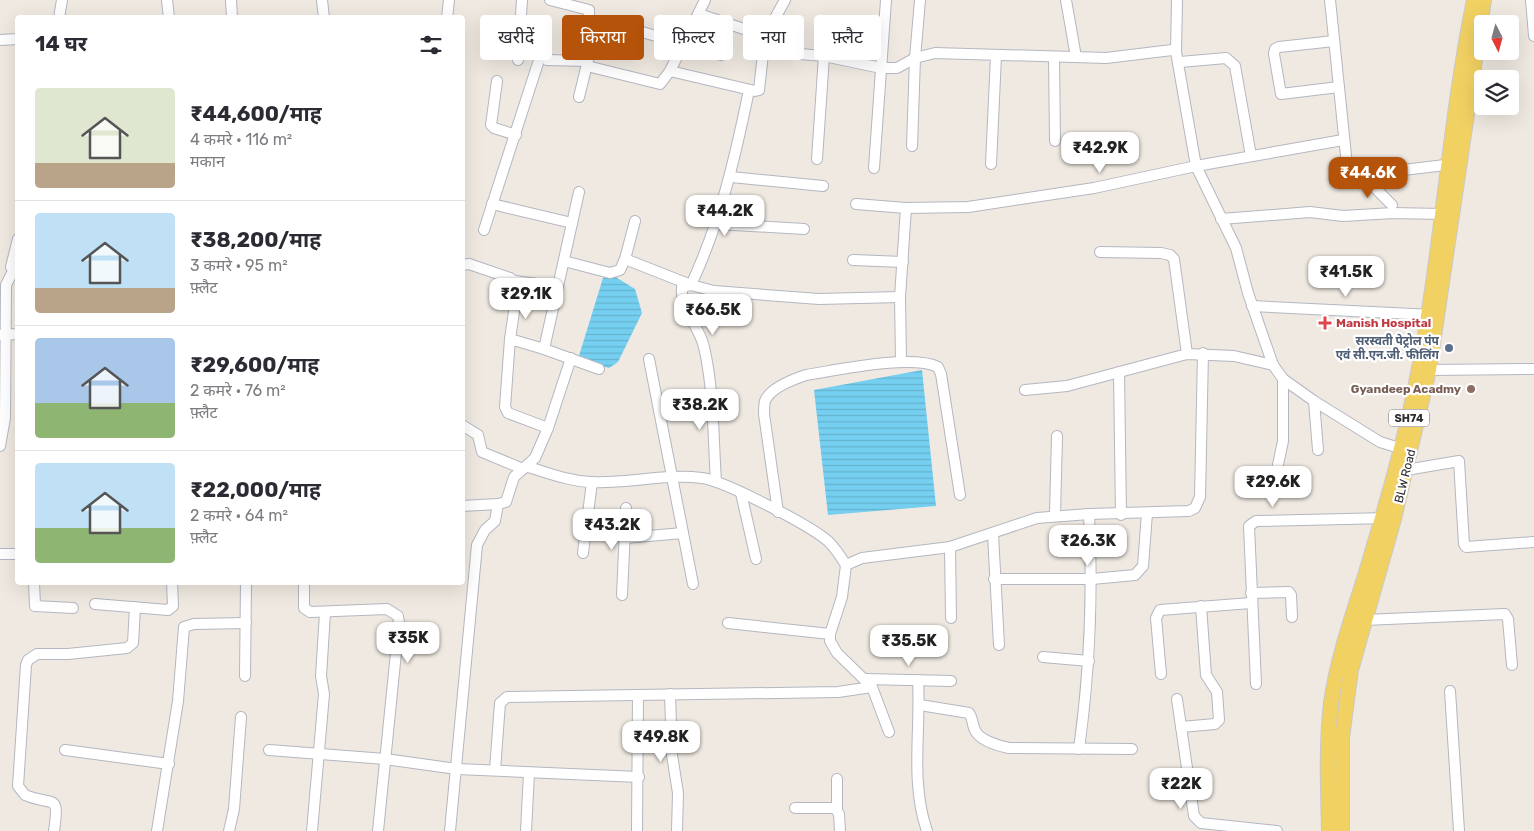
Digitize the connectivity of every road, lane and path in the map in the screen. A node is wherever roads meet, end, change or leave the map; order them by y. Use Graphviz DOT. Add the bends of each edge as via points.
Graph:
graph roads {
  1 [pos="62,0"];
  2 [pos="168,0"];
  3 [pos="231,0"];
  4 [pos="322,0"];
  5 [pos="449,0"];
  6 [pos="522,0"];
  7 [pos="550,0"];
  8 [pos="706,0"];
  9 [pos="785,0"];
  10 [pos="886,0"];
  11 [pos="920,0"];
  12 [pos="1066,0"];
  13 [pos="1177,0"];
  14 [pos="1330,0"];
  15 [pos="1474,0"];
  16 [pos="1484,0"];
  17 [pos="1531,0"];
  18 [pos="699,14"];
  19 [pos="60,15"];
  20 [pos="169,15"];
  21 [pos="232,15"];
  22 [pos="324,15"];
  23 [pos="447,15"];
  24 [pos="521,15"];
  25 [pos="589,15"];
  26 [pos="777,15"];
  27 [pos="743,29"];
  28 [pos="1534,36"];
  29 [pos="15,39"];
  30 [pos="0,40"];
  31 [pos="1334,41"];
  32 [pos="996,56"];
  33 [pos="1054,57"];
  34 [pos="1076,57"];
  35 [pos="1178,57"];
  36 [pos="915,58"];
  37 [pos="586,60"];
  38 [pos="587,60"];
  39 [pos="598,60"];
  40 [pos="675,60"];
  41 [pos="762,60"];
  42 [pos="824,60"];
  43 [pos="843,60"];
  44 [pos="881,68"];
  45 [pos="670,71"];
  46 [pos="497,81"];
  47 [pos="1339,87"];
  48 [pos="749,90"];
  49 [pos="579,97"];
  50 [pos="516,135"];
  51 [pos="1343,140"];
  52 [pos="1055,141"];
  53 [pos="912,146"];
  54 [pos="1251,156"];
  55 [pos="817,160"];
  56 [pos="990,164"];
  57 [pos="1454,164"];
  58 [pos="1196,166"];
  59 [pos="874,168"];
  60 [pos="1362,175"];
  61 [pos="731,178"];
  62 [pos="823,186"];
  63 [pos="579,192"];
  64 [pos="492,204"];
  65 [pos="856,204"];
  66 [pos="1392,205"];
  67 [pos="906,208"];
  68 [pos="1442,214"];
  69 [pos="1221,218"];
  70 [pos="635,221"];
  71 [pos="572,223"];
  72 [pos="716,224"];
  73 [pos="804,229"];
  74 [pos="484,230"];
  75 [pos="15,252"];
  76 [pos="1100,252"];
  77 [pos="626,259"];
  78 [pos="852,260"];
  79 [pos="564,261"];
  80 [pos="902,262"];
  81 [pos="465,265"];
  82 [pos="15,266"];
  83 [pos="10,275"];
  84 [pos="514,281"];
  85 [pos="691,285"];
  86 [pos="558,287"];
  87 [pos="900,297"];
  88 [pos="1252,306"];
  89 [pos="1434,315"];
  90 [pos="2,334"];
  91 [pos="15,334"];
  92 [pos="510,339"];
  93 [pos="544,349"];
  94 [pos="1203,353"];
  95 [pos="1187,354"];
  96 [pos="571,358"];
  97 [pos="649,359"];
  98 [pos="902,362"];
  99 [pos="1273,365"];
  100 [pos="1533,367"];
  101 [pos="599,369"];
  102 [pos="1430,370"];
  103 [pos="1118,372"];
  104 [pos="1283,379"];
  105 [pos="1025,390"];
  106 [pos="1314,401"];
  107 [pos="465,427"];
  108 [pos="548,428"];
  109 [pos="1057,436"];
  110 [pos="0,446"];
  111 [pos="1318,450"];
  112 [pos="1406,450"];
  113 [pos="526,468"];
  114 [pos="1406,470"];
  115 [pos="671,477"];
  116 [pos="1275,479"];
  117 [pos="716,481"];
  118 [pos="592,482"];
  119 [pos="741,493"];
  120 [pos="960,495"];
  121 [pos="498,504"];
  122 [pos="465,506"];
  123 [pos="626,508"];
  124 [pos="778,512"];
  125 [pos="1147,513"];
  126 [pos="1089,514"];
  127 [pos="1055,515"];
  128 [pos="1121,515"];
  129 [pos="1388,518"];
  130 [pos="683,533"];
  131 [pos="993,534"];
  132 [pos="625,538"];
  133 [pos="1534,542"];
  134 [pos="950,547"];
  135 [pos="583,552"];
  136 [pos="0,554"];
  137 [pos="15,554"];
  138 [pos="756,560"];
  139 [pos="846,565"];
  140 [pos="994,579"];
  141 [pos="1092,579"];
  142 [pos="693,584"];
  143 [pos="34,585"];
  144 [pos="172,585"];
  145 [pos="246,585"];
  146 [pos="304,585"];
  147 [pos="622,595"];
  148 [pos="1251,598"];
  149 [pos="95,604"];
  150 [pos="1201,606"];
  151 [pos="73,608"];
  152 [pos="135,608"];
  153 [pos="325,613"];
  154 [pos="1292,616"];
  155 [pos="952,618"];
  156 [pos="1364,620"];
  157 [pos="246,623"];
  158 [pos="728,623"];
  159 [pos="830,634"];
  160 [pos="998,645"];
  161 [pos="1043,657"];
  162 [pos="1089,661"];
  163 [pos="1512,665"];
  164 [pos="1161,674"];
  165 [pos="245,676"];
  166 [pos="918,680"];
  167 [pos="951,681"];
  168 [pos="869,683"];
  169 [pos="1256,684"];
  170 [pos="1450,691"];
  171 [pos="670,694"];
  172 [pos="638,695"];
  173 [pos="1177,699"];
  174 [pos="920,705"];
  175 [pos="241,717"];
  176 [pos="1181,727"];
  177 [pos="889,732"];
  178 [pos="1079,749"];
  179 [pos="1132,749"];
  180 [pos="65,750"];
  181 [pos="269,750"];
  182 [pos="319,755"];
  183 [pos="385,759"];
  184 [pos="168,764"];
  185 [pos="457,769"];
  186 [pos="495,770"];
  187 [pos="529,774"];
  188 [pos="639,776"];
  189 [pos="837,779"];
  190 [pos="796,808"];
  191 [pos="837,810"];
  192 [pos="54,831"];
  193 [pos="157,831"];
  194 [pos="228,831"];
  195 [pos="312,831"];
  196 [pos="378,831"];
  197 [pos="450,831"];
  198 [pos="526,831"];
  199 [pos="637,831"];
  200 [pos="677,831"];
  201 [pos="840,831"];
  202 [pos="927,831"];
  203 [pos="1277,831"];
  204 [pos="1329,831"];
  205 [pos="1342,831"];
  206 [pos="1458,831"];
  1 -- 19 [label="street"];
  2 -- 20 [label="street"];
  3 -- 21 [label="street"];
  4 -- 22 [label="street"];
  5 -- 23 [label="street"];
  6 -- 24 [label="street"];
  7 -- 25 [label="street" via="589,10"];
  8 -- 18 [label="street"];
  9 -- 26 [label="street"];
  10 -- 44 [label="street"];
  11 -- 36 [label="street"];
  12 -- 34 [label="street"];
  13 -- 35 [label="street"];
  14 -- 31 [label="street"];
  15 -- 57 [label="main road, SH74" via="1459,84"];
  16 -- 57 [label="main road, BLW Road / SH74"];
  17 -- 28 [label="street"];
  18 -- 27 [label="street"];
  29 -- 30 [label="street"];
  31 -- 47 [label="street"];
  31 -- 47 [label="street" via="1279,47 1274,54 1281,94"];
  32 -- 33 [label="street"];
  32 -- 36 [label="street" via="935,53"];
  32 -- 56 [label="street"];
  33 -- 34 [label="street"];
  33 -- 52 [label="street"];
  34 -- 35 [label="street" via="1106,58 1172,50"];
  35 -- 54 [label="street" via="1226,58 1232,61"];
  35 -- 58 [label="street"];
  36 -- 44 [label="street" via="897,68"];
  36 -- 53 [label="street"];
  37 -- 50 [label="street" via="542,62"];
  38 -- 49 [label="street"];
  39 -- 45 [label="street" via="658,84"];
  40 -- 45 [label="street"];
  41 -- 48 [label="street" via="761,86 759,90"];
  42 -- 55 [label="street"];
  43 -- 44 [label="street"];
  44 -- 59 [label="street"];
  45 -- 48 [label="street"];
  46 -- 50 [label="street" via="491,125"];
  47 -- 51 [label="street"];
  48 -- 61 [label="street"];
  50 -- 64 [label="street"];
  51 -- 54 [label="street"];
  51 -- 60 [label="street" via="1347,165"];
  54 -- 58 [label="street"];
  57 -- 60 [label="street"];
  57 -- 68 [label="main road, SH74"];
  57 -- 89 [label="main road, BLW Road / SH74"];
  58 -- 67 [label="street" via="1094,188 968,208"];
  58 -- 69 [label="street"];
  60 -- 66 [label="street"];
  61 -- 62 [label="street"];
  61 -- 72 [label="street"];
  63 -- 71 [label="street"];
  64 -- 71 [label="street"];
  64 -- 74 [label="street"];
  65 -- 67 [label="street"];
  67 -- 80 [label="street"];
  68 -- 69 [label="street" via="1343,216 1310,212"];
  68 -- 89 [label="main road, SH74"];
  69 -- 88 [label="street" via="1236,248"];
  70 -- 77 [label="street"];
  71 -- 79 [label="street"];
  72 -- 73 [label="street"];
  72 -- 85 [label="street"];
  75 -- 83 [label="street"];
  76 -- 95 [label="street" via="1161,253 1174,259"];
  77 -- 79 [label="street" via="620,270 610,272"];
  77 -- 85 [label="street"];
  78 -- 80 [label="street"];
  79 -- 86 [label="street"];
  80 -- 87 [label="street"];
  81 -- 84 [label="street"];
  82 -- 83 [label="street"];
  83 -- 90 [label="street" via="6,284"];
  84 -- 86 [label="street"];
  84 -- 92 [label="street" via="519,290"];
  85 -- 87 [label="street" via="714,291 819,299"];
  85 -- 117 [label="street" via="682,287 681,298 704,344 710,380"];
  86 -- 93 [label="street"];
  87 -- 98 [label="street"];
  88 -- 89 [label="street"];
  88 -- 99 [label="street"];
  89 -- 102 [label="main road, BLW Road / SH74"];
  89 -- 112 [label="main road, SH74" via="1417,380"];
  90 -- 91 [label="street"];
  90 -- 110 [label="street" via="5,418"];
  92 -- 93 [label="street"];
  92 -- 108 [label="street" via="505,407 508,413"];
  93 -- 96 [label="street"];
  94 -- 95 [label="street"];
  94 -- 99 [label="street"];
  94 -- 125 [label="street" via="1198,504 1189,512"];
  95 -- 103 [label="street"];
  96 -- 101 [label="street"];
  96 -- 108 [label="street"];
  97 -- 115 [label="street"];
  98 -- 120 [label="street" via="938,367"];
  98 -- 124 [label="street" via="806,375 770,394 764,414"];
  99 -- 104 [label="street"];
  100 -- 102 [label="street"];
  102 -- 112 [label="main road, BLW Road / SH74"];
  103 -- 105 [label="street" via="1067,386"];
  103 -- 128 [label="street"];
  104 -- 106 [label="street"];
  104 -- 116 [label="street" via="1283,441"];
  106 -- 111 [label="street"];
  106 -- 112 [label="street" via="1380,442"];
  107 -- 113 [label="street" via="478,435 485,454"];
  108 -- 113 [label="street" via="535,458"];
  109 -- 127 [label="street"];
  112 -- 114 [label="main road, BLW Road / SH74"];
  112 -- 129 [label="main road, SH74"];
  113 -- 118 [label="street"];
  113 -- 121 [label="street" via="514,477 506,502"];
  114 -- 129 [label="main road, BLW Road / SH74"];
  114 -- 133 [label="street" via="1459,462 1466,547"];
  115 -- 117 [label="street"];
  115 -- 118 [label="street"];
  115 -- 130 [label="street"];
  117 -- 119 [label="street"];
  118 -- 135 [label="street"];
  119 -- 124 [label="street"];
  119 -- 138 [label="street"];
  121 -- 122 [label="street"];
  121 -- 185 [label="street" via="495,521 485,530 477,545"];
  123 -- 132 [label="street"];
  124 -- 139 [label="street" via="826,539"];
  125 -- 128 [label="street"];
  125 -- 141 [label="street" via="1140,571 1135,575"];
  126 -- 127 [label="street"];
  126 -- 128 [label="street"];
  126 -- 141 [label="street"];
  127 -- 131 [label="street"];
  129 -- 148 [label="street" via="1252,523 1248,532"];
  129 -- 156 [label="main road, BLW Road / SH74"];
  129 -- 204 [label="main road, SH74" via="1351,621 1331,702"];
  130 -- 132 [label="street"];
  130 -- 142 [label="street"];
  131 -- 134 [label="street"];
  131 -- 140 [label="street"];
  132 -- 147 [label="street"];
  134 -- 139 [label="street" via="862,558"];
  134 -- 155 [label="street"];
  136 -- 137 [label="street"];
  139 -- 159 [label="street" via="842,597"];
  140 -- 141 [label="street"];
  140 -- 160 [label="street"];
  141 -- 162 [label="street"];
  143 -- 151 [label="street" via="35,606"];
  144 -- 152 [label="street" via="171,608"];
  145 -- 157 [label="street"];
  146 -- 153 [label="street" via="304,608 310,612"];
  148 -- 150 [label="street"];
  148 -- 154 [label="street" via="1289,592"];
  148 -- 169 [label="street"];
  149 -- 152 [label="street"];
  150 -- 164 [label="street" via="1165,608 1157,613"];
  150 -- 176 [label="street" via="1206,676 1217,692 1219,720 1215,724"];
  152 -- 192 [label="street" via="133,643 127,648 37,654 26,665 18,786 25,795 55,804"];
  153 -- 182 [label="street"];
  153 -- 183 [label="street" via="387,609 398,616"];
  156 -- 163 [label="street" via="1505,614"];
  156 -- 205 [label="main road, BLW Road / SH74" via="1345,702"];
  157 -- 165 [label="street"];
  157 -- 184 [label="street" via="184,627 178,701"];
  158 -- 159 [label="street"];
  159 -- 168 [label="street" via="837,653"];
  161 -- 162 [label="street"];
  162 -- 178 [label="street"];
  166 -- 167 [label="street"];
  166 -- 168 [label="street"];
  166 -- 174 [label="street"];
  168 -- 171 [label="street" via="838,692"];
  168 -- 177 [label="street"];
  170 -- 206 [label="street"];
  171 -- 172 [label="street"];
  171 -- 200 [label="street" via="672,755 678,793"];
  172 -- 186 [label="street" via="502,699"];
  172 -- 188 [label="street"];
  173 -- 176 [label="street"];
  174 -- 178 [label="street" via="969,713 977,732 1000,746"];
  174 -- 202 [label="street" via="917,769"];
  175 -- 194 [label="street" via="234,809"];
  176 -- 203 [label="street" via="1197,820"];
  178 -- 179 [label="street"];
  180 -- 184 [label="street"];
  181 -- 182 [label="street"];
  182 -- 183 [label="street"];
  182 -- 195 [label="street"];
  183 -- 185 [label="street"];
  183 -- 196 [label="street"];
  184 -- 193 [label="street"];
  185 -- 186 [label="street"];
  185 -- 197 [label="street"];
  186 -- 187 [label="street"];
  187 -- 188 [label="street"];
  187 -- 198 [label="street"];
  188 -- 199 [label="street"];
  189 -- 191 [label="street"];
  190 -- 191 [label="street"];
  191 -- 201 [label="street"];
}
